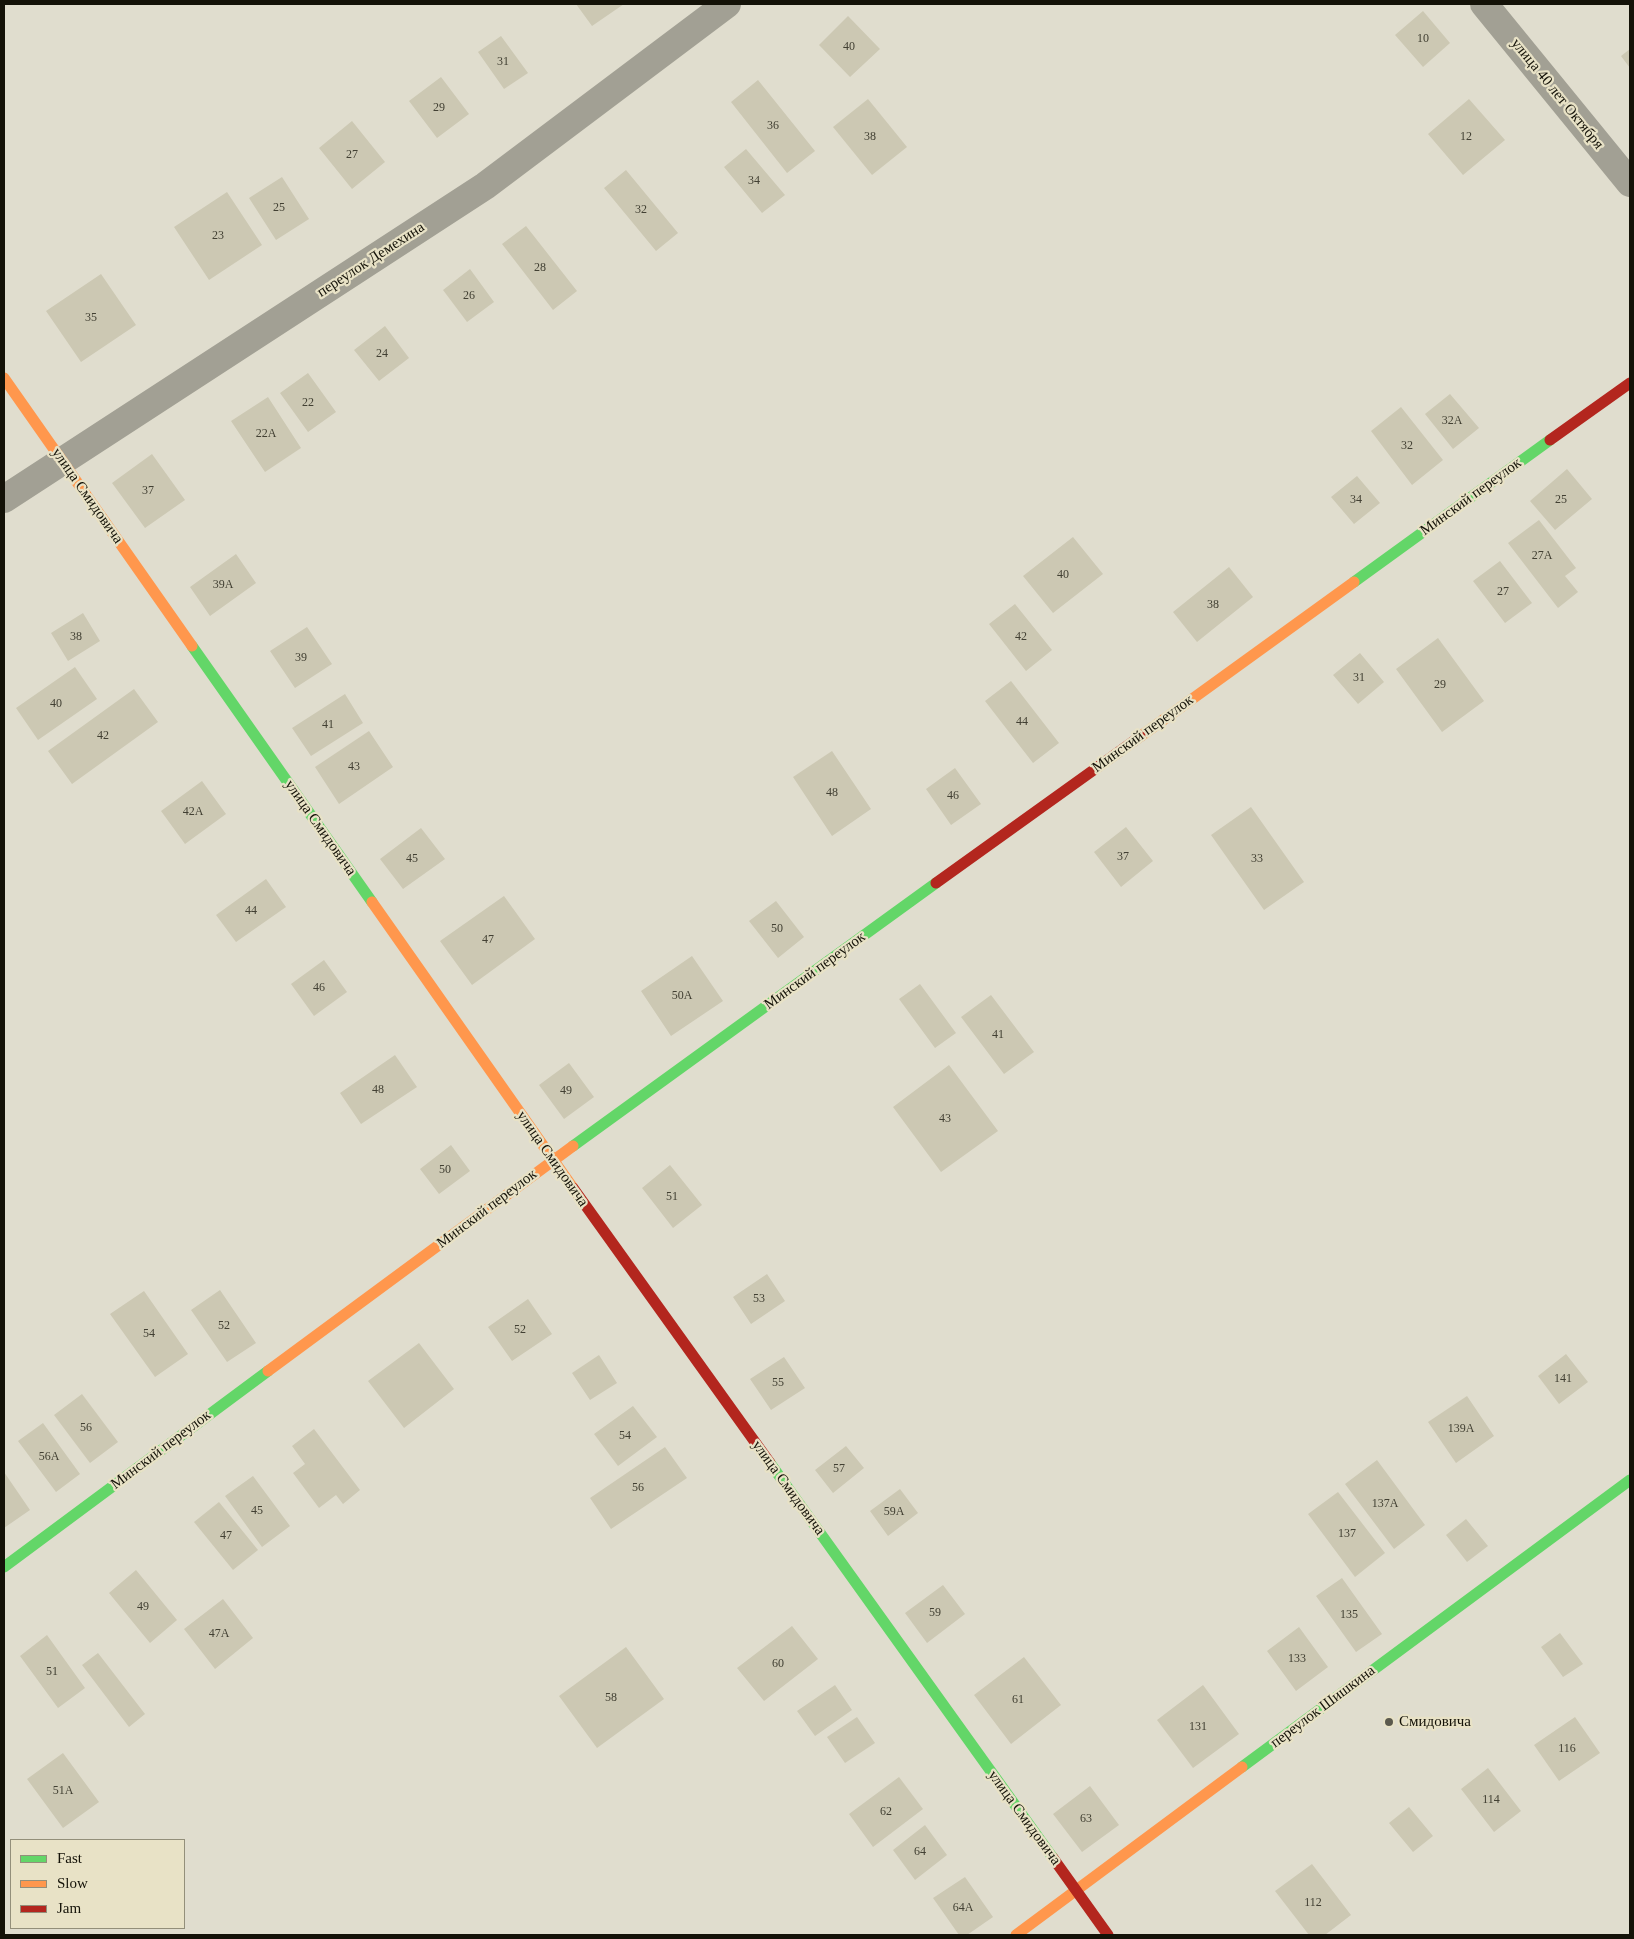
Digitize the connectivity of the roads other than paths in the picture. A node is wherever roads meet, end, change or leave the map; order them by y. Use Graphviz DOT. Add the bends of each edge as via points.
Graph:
graph roads {
  1 [pos="727,4"];
  2 [pos="1484,4"];
  3 [pos="1630,183"];
  4 [pos="4,378"];
  5 [pos="1630,383"];
  6 [pos="62,460"];
  7 [pos="4,499"];
  8 [pos="553,1160"];
  9 [pos="1630,1480"];
  10 [pos="4,1567"];
  11 [pos="1076,1891"];
  12 [pos="1016,1935"];
  13 [pos="1108,1935"];
  1 -- 6 [label="street, переулок Демехина" via="485,186"];
  2 -- 3 [label="street, улица 40 лет Октября"];
  4 -- 6 [label="street, улица Смидовича"];
  5 -- 8 [label="street, Минский переулок"];
  6 -- 7 [label="street, переулок Демехина"];
  6 -- 8 [label="street, улица Смидовича"];
  8 -- 10 [label="street, Минский переулок"];
  8 -- 11 [label="street, улица Смидовича"];
  9 -- 11 [label="street, переулок Шишкина"];
  11 -- 12 [label="street, переулок Шишкина"];
  11 -- 13 [label="street, улица Смидовича"];
}
